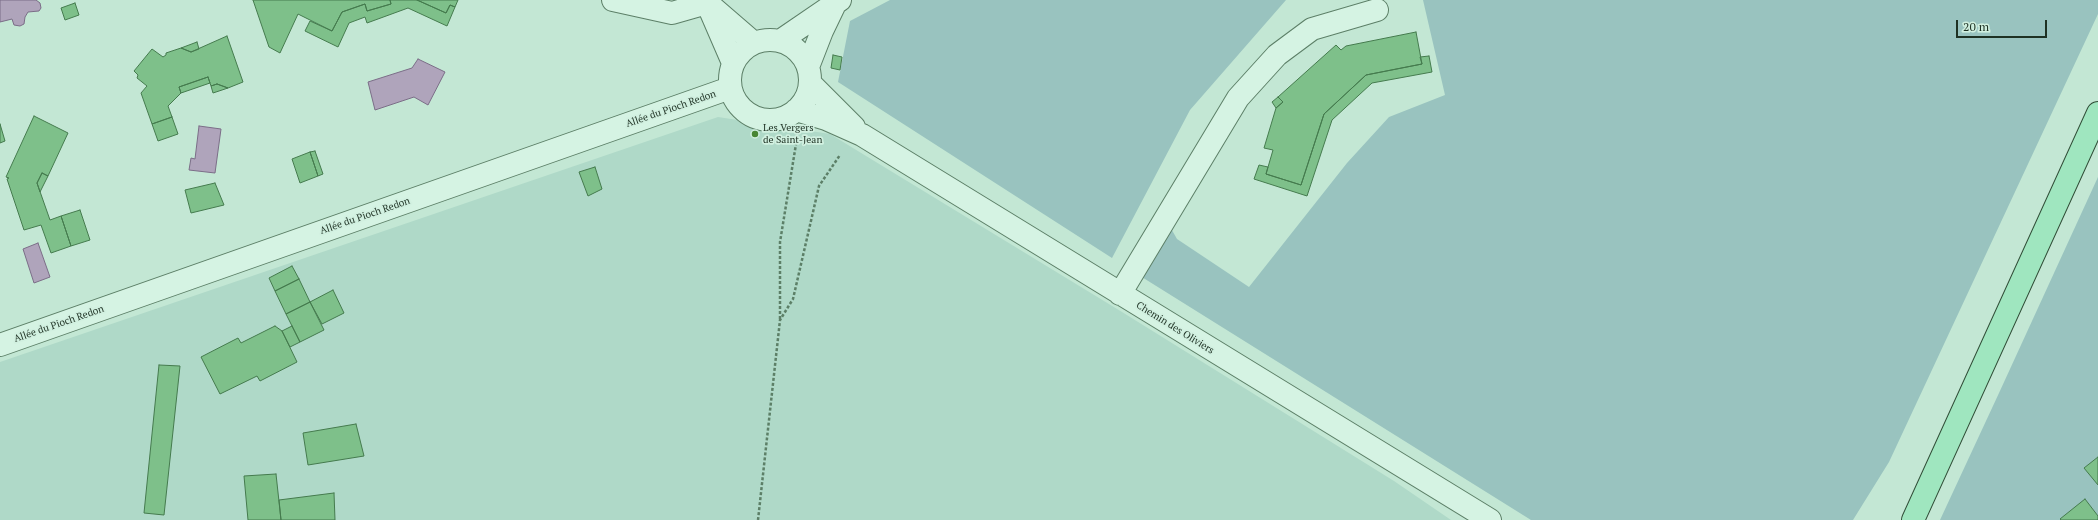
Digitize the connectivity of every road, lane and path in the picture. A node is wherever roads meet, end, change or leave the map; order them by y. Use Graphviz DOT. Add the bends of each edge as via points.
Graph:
graph roads {
  1 [pos="616,1"];
  2 [pos="706,1"];
  3 [pos="838,2"];
  4 [pos="1378,10"];
  5 [pos="780,40"];
  6 [pos="754,42"];
  7 [pos="733,64"];
  8 [pos="809,75"];
  9 [pos="730,88"];
  10 [pos="792,113"];
  11 [pos="2098,113"];
  12 [pos="862,135"];
  13 [pos="1120,294"];
  14 [pos="780,320"];
  15 [pos="0,345"];
  16 [pos="758,520"];
  17 [pos="1490,520"];
  18 [pos="1912,520"];
  1 -- 2 [label="street" via="672,13"];
  2 -- 6 [label="street"];
  2 -- 7 [label="street"];
  3 -- 5 [label="street"];
  3 -- 8 [label="street" via="822,31"];
  4 -- 13 [label="street" via="1312,29 1277,55 1267,66 1238,98"];
  5 -- 6 [label="street"];
  5 -- 8 [label="street, Chemin des Oliviers" via="802,55"];
  6 -- 7 [label="street" via="745,48"];
  7 -- 9 [label="street"];
  8 -- 10 [label="street" via="804,102"];
  8 -- 12 [label="street, Chemin des Oliviers"];
  9 -- 10 [label="street, Chemin des Oliviers" via="738,104 753,116 764,120 777,120"];
  9 -- 15 [label="street, Allée du Pioch Redon"];
  10 -- 12 [label="street, Chemin des Oliviers" via="826,119"];
  10 -- 14 [label="path" via="798,139 780,242"];
  11 -- 18 [label="main road"];
  12 -- 13 [label="street, Chemin des Oliviers"];
  12 -- 14 [label="path" via="837,158 819,186 793,299"];
  13 -- 17 [label="street, Chemin des Oliviers"];
  14 -- 16 [label="path"];
}
